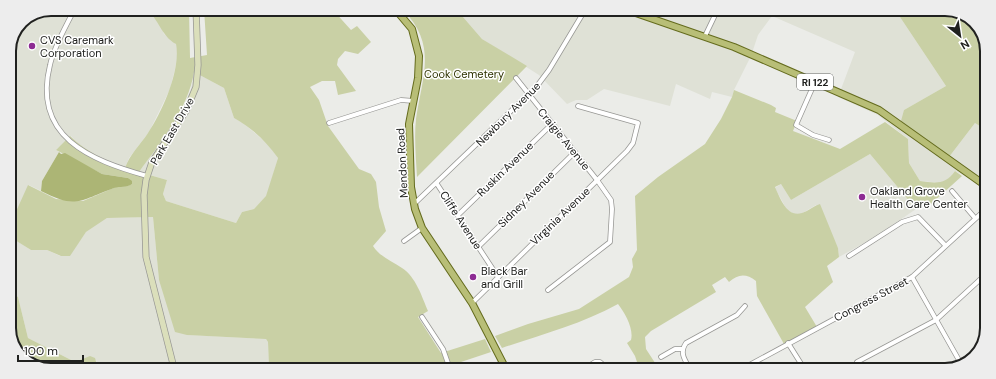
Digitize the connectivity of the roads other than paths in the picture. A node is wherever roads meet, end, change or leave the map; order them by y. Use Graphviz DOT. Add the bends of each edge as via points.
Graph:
graph roads {
  1 [pos="71,16"];
  2 [pos="196,16"];
  3 [pos="401,16"];
  4 [pos="582,16"];
  5 [pos="645,16"];
  6 [pos="715,16"];
  7 [pos="705,36"];
  8 [pos="516,78"];
  9 [pos="815,82"];
  10 [pos="528,95"];
  11 [pos="414,101"];
  12 [pos="578,106"];
  13 [pos="329,123"];
  14 [pos="552,124"];
  15 [pos="829,140"];
  16 [pos="575,152"];
  17 [pos="147,176"];
  18 [pos="597,180"];
  19 [pos="980,182"];
  20 [pos="437,184"];
  21 [pos="952,191"];
  22 [pos="414,204"];
  23 [pos="980,214"];
  24 [pos="458,215"];
  25 [pos="975,218"];
  26 [pos="422,228"];
  27 [pos="404,241"];
  28 [pos="945,245"];
  29 [pos="478,247"];
  30 [pos="850,256"];
  31 [pos="498,277"];
  32 [pos="912,277"];
  33 [pos="980,279"];
  34 [pos="548,290"];
  35 [pos="472,303"];
  36 [pos="745,306"];
  37 [pos="422,317"];
  38 [pos="936,320"];
  39 [pos="788,343"];
  40 [pos="682,349"];
  41 [pos="661,357"];
  42 [pos="959,360"];
  43 [pos="857,362"];
  44 [pos="173,363"];
  45 [pos="448,363"];
  46 [pos="503,363"];
  47 [pos="687,363"];
  48 [pos="754,363"];
  49 [pos="801,363"];
  1 -- 17 [label="street" via="48,70 46,94 52,117 68,138 90,156 109,165"];
  2 -- 17 [label="street, Park East Drive" via="198,64 194,92 186,111 155,157"];
  3 -- 11 [label="main road, Mendon Road" via="412,29 418,49 418,78"];
  4 -- 10 [label="street, Newbury Avenue" via="549,70"];
  5 -- 7 [label="main road, RI 122"];
  6 -- 7 [label="street"];
  7 -- 9 [label="main road, RI 122"];
  8 -- 10 [label="street, Craigie Avenue"];
  9 -- 15 [label="street" via="796,125 813,135"];
  9 -- 19 [label="main road, RI 122" via="879,110"];
  10 -- 14 [label="street, Craigie Avenue"];
  10 -- 20 [label="street, Newbury Avenue"];
  11 -- 13 [label="street" via="401,100"];
  11 -- 22 [label="main road, Mendon Road" via="409,124"];
  12 -- 18 [label="street, Virginia Avenue" via="638,124 631,147"];
  14 -- 16 [label="street, Craigie Avenue"];
  14 -- 24 [label="street, Ruskin Avenue"];
  16 -- 18 [label="street, Craigie Avenue"];
  16 -- 29 [label="street, Sidney Avenue"];
  17 -- 44 [label="street, Park East Drive" via="143,200 146,257"];
  18 -- 31 [label="street, Virginia Avenue"];
  18 -- 34 [label="street, Craigie Avenue" via="611,202 610,242"];
  20 -- 22 [label="street, Newbury Avenue"];
  20 -- 24 [label="street, Cliffe Avenue"];
  21 -- 25 [label="street"];
  22 -- 26 [label="main road, Mendon Road"];
  23 -- 25 [label="street, Congress Street"];
  24 -- 29 [label="street, Cliffe Avenue"];
  25 -- 28 [label="street, Congress Street"];
  26 -- 27 [label="street"];
  26 -- 35 [label="main road, Mendon Road"];
  28 -- 30 [label="street" via="918,217 902,222"];
  28 -- 32 [label="street, Congress Street"];
  29 -- 31 [label="street, Cliffe Avenue"];
  31 -- 35 [label="street, Virginia Avenue"];
  32 -- 38 [label="street"];
  32 -- 39 [label="street, Congress Street"];
  33 -- 38 [label="street"];
  35 -- 46 [label="main road, Mendon Road"];
  36 -- 40 [label="street" via="737,315 686,343"];
  37 -- 45 [label="street" via="443,349"];
  38 -- 42 [label="street"];
  38 -- 43 [label="street"];
  39 -- 48 [label="street, Congress Street"];
  39 -- 49 [label="street"];
  40 -- 41 [label="street" via="675,349"];
  40 -- 47 [label="street"];
}
